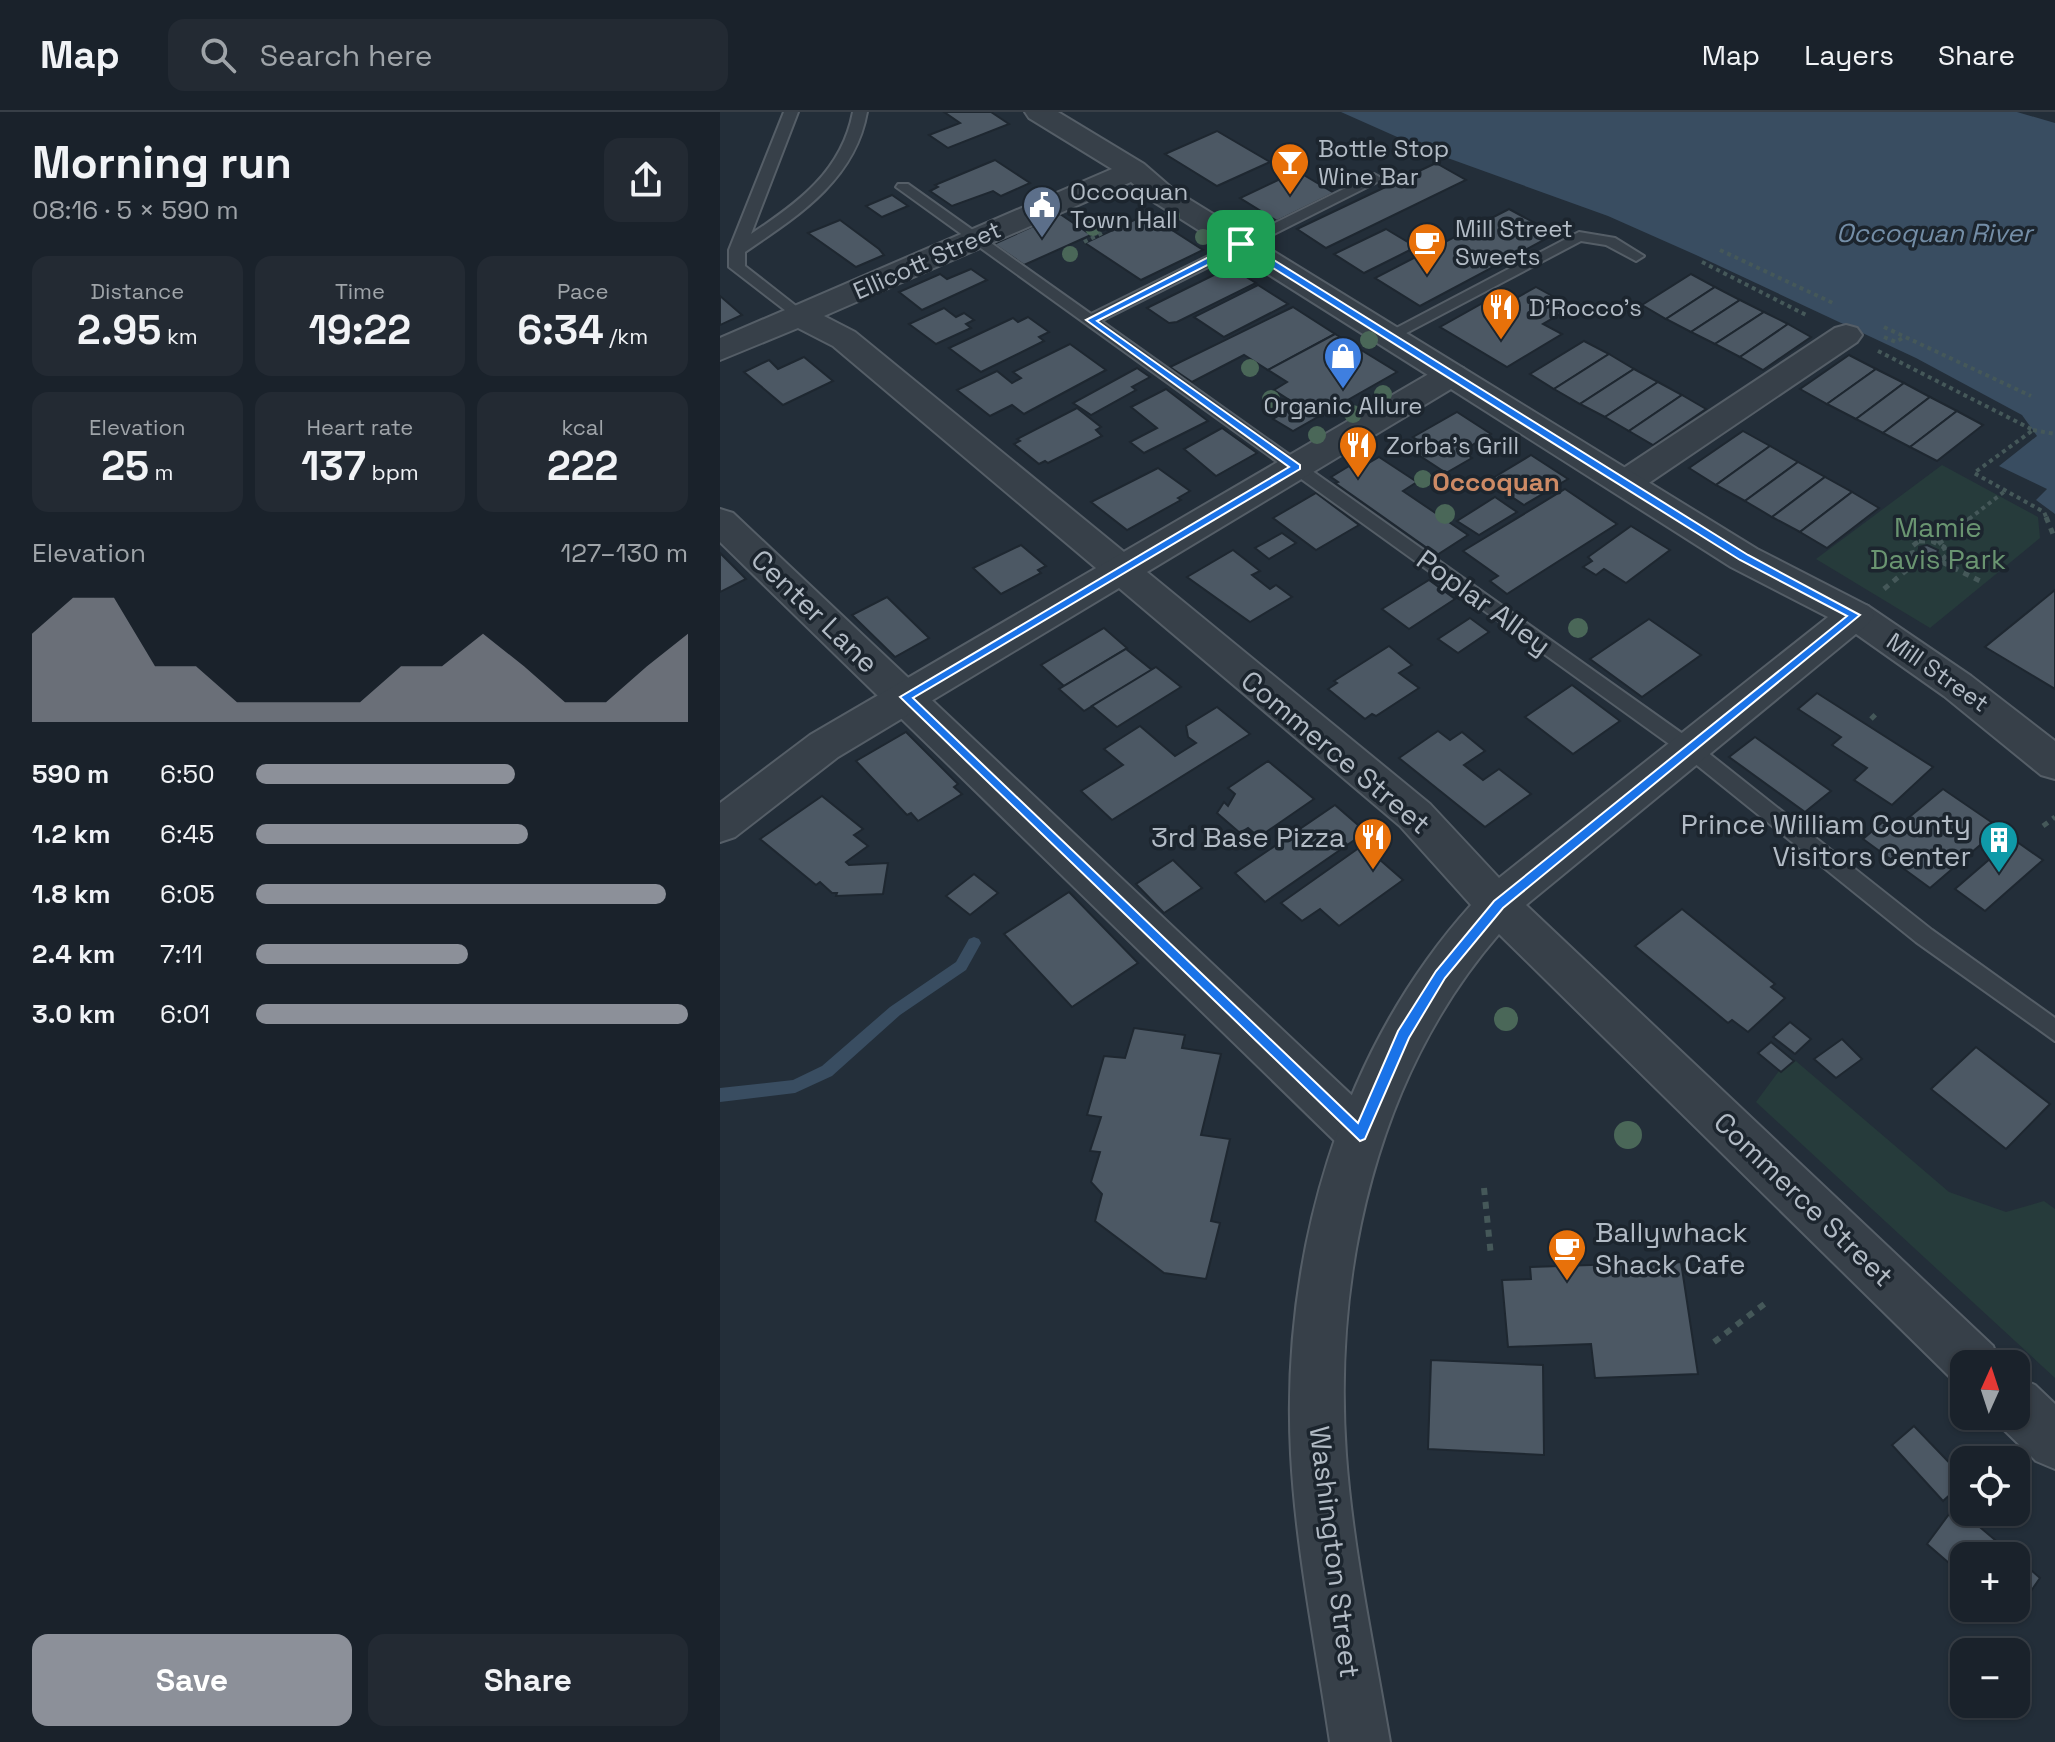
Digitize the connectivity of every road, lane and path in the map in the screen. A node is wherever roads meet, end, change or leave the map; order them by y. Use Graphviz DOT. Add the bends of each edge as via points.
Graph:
graph roads {
  1 [pos="791,112"];
  2 [pos="860,112"];
  3 [pos="1039,112"];
  4 [pos="1134,170"];
  5 [pos="1374,178"];
  6 [pos="903,187"];
  7 [pos="977,239"];
  8 [pos="1241,244"];
  9 [pos="737,250"];
  10 [pos="1636,256"];
  11 [pos="1702,262"];
  12 [pos="799,316"];
  13 [pos="1091,320"];
  14 [pos="1846,335"];
  15 [pos="1389,336"];
  16 [pos="720,350"];
  17 [pos="1451,375"];
  18 [pos="2033,430"];
  19 [pos="2055,434"];
  20 [pos="1296,467"];
  21 [pos="1625,483"];
  22 [pos="2005,491"];
  23 [pos="720,521"];
  24 [pos="2055,539"];
  25 [pos="1938,544"];
  26 [pos="1920,559"];
  27 [pos="1941,561"];
  28 [pos="1122,570"];
  29 [pos="1980,581"];
  30 [pos="1865,606"];
  31 [pos="905,697"];
  32 [pos="1877,713"];
  33 [pos="1871,719"];
  34 [pos="1690,749"];
  35 [pos="2055,764"];
  36 [pos="2055,817"];
  37 [pos="720,826"];
  38 [pos="2043,826"];
  39 [pos="1498,905"];
  40 [pos="2055,1031"];
  41 [pos="1360,1134"];
  42 [pos="1484,1188"];
  43 [pos="1491,1256"];
  44 [pos="1767,1302"];
  45 [pos="1714,1342"];
  46 [pos="1959,1350"];
  47 [pos="2030,1418"];
  48 [pos="2055,1442"];
  49 [pos="1360,1742"];
  1 -- 9 [label="lane"];
  2 -- 9 [label="lane" via="857,133 826,181"];
  3 -- 4 [label="street, Mill Street"];
  4 -- 7 [label="street, Ellicott Street"];
  4 -- 8 [label="street, Mill Street" via="1164,196"];
  5 -- 8 [label="lane"];
  6 -- 7 [label="lane, Poplar Alley"];
  7 -- 12 [label="street, Ellicott Street"];
  7 -- 13 [label="lane, Poplar Alley"];
  8 -- 13 [label="lane"];
  8 -- 15 [label="street, Mill Street"];
  9 -- 12 [label="lane" via="737,267"];
  10 -- 15 [label="lane" via="1610,241 1579,236"];
  11 -- 14 [label="path"];
  12 -- 16 [label="street, Ellicott Street"];
  12 -- 28 [label="street, Commerce Street" via="844,339"];
  13 -- 20 [label="lane, Poplar Alley"];
  14 -- 18 [label="path"];
  14 -- 21 [label="street"];
  15 -- 17 [label="street, Mill Street"];
  17 -- 20 [label="street"];
  17 -- 21 [label="street, Mill Street"];
  18 -- 19 [label="path"];
  18 -- 22 [label="path" via="1974,473"];
  20 -- 28 [label="street"];
  20 -- 34 [label="lane, Poplar Alley"];
  21 -- 30 [label="street, Mill Street" via="1744,558"];
  22 -- 24 [label="path" via="2044,512"];
  22 -- 25 [label="path"];
  23 -- 31 [label="street, Center Lane"];
  25 -- 26 [label="path" via="1919,541 1911,547"];
  25 -- 27 [label="path" via="1947,555"];
  26 -- 27 [label="path"];
  26 -- 30 [label="path"];
  27 -- 29 [label="path"];
  28 -- 31 [label="street"];
  28 -- 39 [label="street, Commerce Street" via="1415,815"];
  30 -- 34 [label="street, Washington Street"];
  30 -- 35 [label="street, Mill Street"];
  31 -- 37 [label="street" via="824,746"];
  31 -- 41 [label="street, Center Lane"];
  32 -- 33 [label="path"];
  34 -- 39 [label="street, Washington Street"];
  34 -- 40 [label="lane, Poplar Alley" via="1914,928"];
  36 -- 38 [label="path"];
  39 -- 41 [label="street, Washington Street" via="1441,974 1403,1036"];
  39 -- 46 [label="street, Commerce Street"];
  41 -- 49 [label="street, Washington Street" via="1328,1272 1317,1416 1327,1525"];
  42 -- 43 [label="path"];
  44 -- 45 [label="path"];
  47 -- 48 [label="street"];
}
